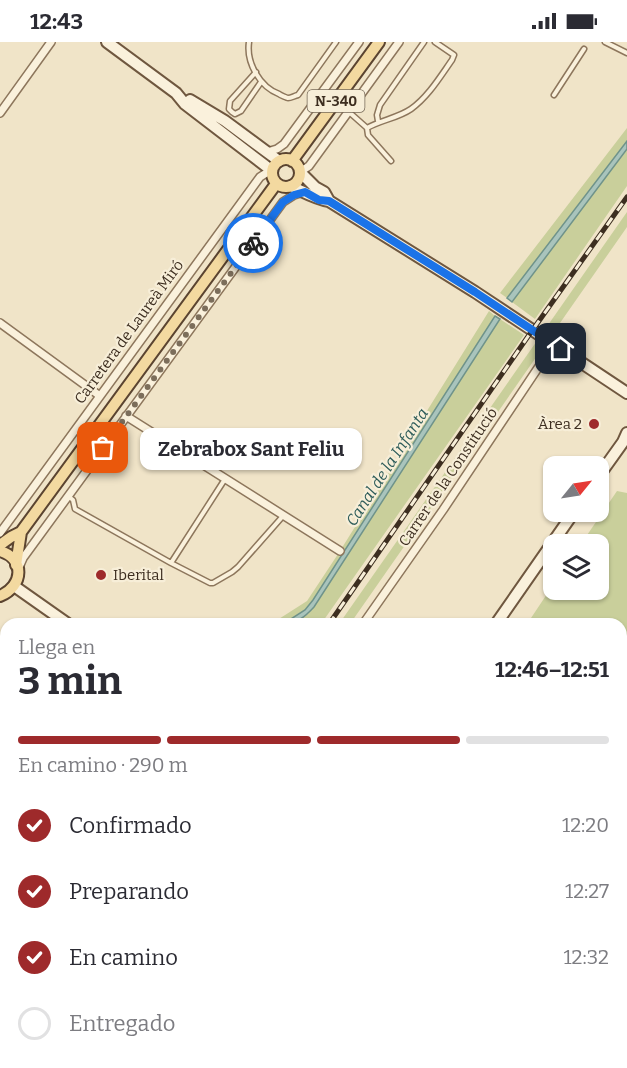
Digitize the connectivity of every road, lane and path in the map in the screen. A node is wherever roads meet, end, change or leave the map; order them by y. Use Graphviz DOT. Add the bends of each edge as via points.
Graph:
graph roads {
  1 [pos="51,42"];
  2 [pos="107,42"];
  3 [pos="249,42"];
  4 [pos="336,42"];
  5 [pos="359,42"];
  6 [pos="379,42"];
  7 [pos="399,42"];
  8 [pos="424,42"];
  9 [pos="435,42"];
  10 [pos="605,42"];
  11 [pos="584,49"];
  12 [pos="627,53"];
  13 [pos="256,72"];
  14 [pos="261,82"];
  15 [pos="176,93"];
  16 [pos="554,95"];
  17 [pos="349,111"];
  18 [pos="232,112"];
  19 [pos="0,113"];
  20 [pos="225,121"];
  21 [pos="378,122"];
  22 [pos="367,128"];
  23 [pos="263,156"];
  24 [pos="292,161"];
  25 [pos="391,161"];
  26 [pos="275,165"];
  27 [pos="305,169"];
  28 [pos="260,177"];
  29 [pos="276,184"];
  30 [pos="291,186"];
  31 [pos="308,187"];
  32 [pos="248,221"];
  33 [pos="252,243"];
  34 [pos="0,323"];
  35 [pos="554,344"];
  36 [pos="627,393"];
  37 [pos="100,396"];
  38 [pos="126,416"];
  39 [pos="626,438"];
  40 [pos="609,462"];
  41 [pos="225,478"];
  42 [pos="68,496"];
  43 [pos="283,516"];
  44 [pos="567,522"];
  45 [pos="21,532"];
  46 [pos="0,533"];
  47 [pos="0,545"];
  48 [pos="0,551"];
  49 [pos="340,551"];
  50 [pos="171,563"];
  51 [pos="17,568"];
  52 [pos="14,586"];
  53 [pos="1,596"];
  54 [pos="59,618"];
  55 [pos="367,618"];
  56 [pos="500,618"];
  1 -- 19 [label="street"];
  2 -- 15 [label="street"];
  3 -- 13 [label="lane"];
  4 -- 14 [label="lane" via="298,95 287,98"];
  5 -- 23 [label="street" via="284,144"];
  6 -- 24 [label="main road, N-340"];
  7 -- 17 [label="street"];
  8 -- 21 [label="lane" via="380,105"];
  9 -- 21 [label="lane" via="454,55 452,60 412,109"];
  10 -- 12 [label="lane"];
  11 -- 16 [label="lane"];
  13 -- 14 [label="lane"];
  13 -- 18 [label="lane" via="230,101"];
  14 -- 18 [label="lane" via="241,111"];
  15 -- 20 [label="street"];
  15 -- 23 [label="street" via="185,104"];
  17 -- 22 [label="lane"];
  17 -- 27 [label="street"];
  18 -- 20 [label="lane"];
  20 -- 23 [label="street"];
  21 -- 22 [label="lane"];
  22 -- 25 [label="lane" via="368,135"];
  23 -- 26 [label="street"];
  23 -- 28 [label="street"];
  24 -- 26 [label="main road" via="284,159"];
  24 -- 27 [label="main road"];
  26 -- 28 [label="street, Carretera de Laureà Miró"];
  26 -- 29 [label="main road" via="272,179"];
  27 -- 30 [label="main road"];
  27 -- 31 [label="street"];
  28 -- 37 [label="street, Carretera de Laureà Miró"];
  29 -- 30 [label="main road"];
  29 -- 32 [label="main road, Carretera de Laureà Miró"];
  30 -- 31 [label="street"];
  31 -- 33 [label="street" via="283,202"];
  31 -- 35 [label="street" via="324,192 329,201"];
  32 -- 33 [label="street"];
  32 -- 45 [label="main road, Carretera de Laureà Miró"];
  33 -- 38 [label="street"];
  34 -- 37 [label="street"];
  35 -- 36 [label="street"];
  35 -- 55 [label="street, Carrer de la Constitució"];
  37 -- 46 [label="street, Carretera de Laureà Miró"];
  38 -- 41 [label="street"];
  38 -- 42 [label="street"];
  39 -- 40 [label="street"];
  41 -- 43 [label="street"];
  41 -- 50 [label="lane"];
  42 -- 50 [label="lane" via="75,509"];
  42 -- 51 [label="street"];
  43 -- 49 [label="street"];
  43 -- 50 [label="lane" via="238,567 213,583"];
  44 -- 56 [label="street"];
  45 -- 47 [label="main road, Carretera de Laureà Miró"];
  45 -- 51 [label="main road, Carretera de Laureà Miró"];
  48 -- 51 [label="main road" via="11,557"];
  51 -- 52 [label="main road, Carretera de Laureà Miró"];
  52 -- 53 [label="main road"];
  52 -- 54 [label="street"];
}
